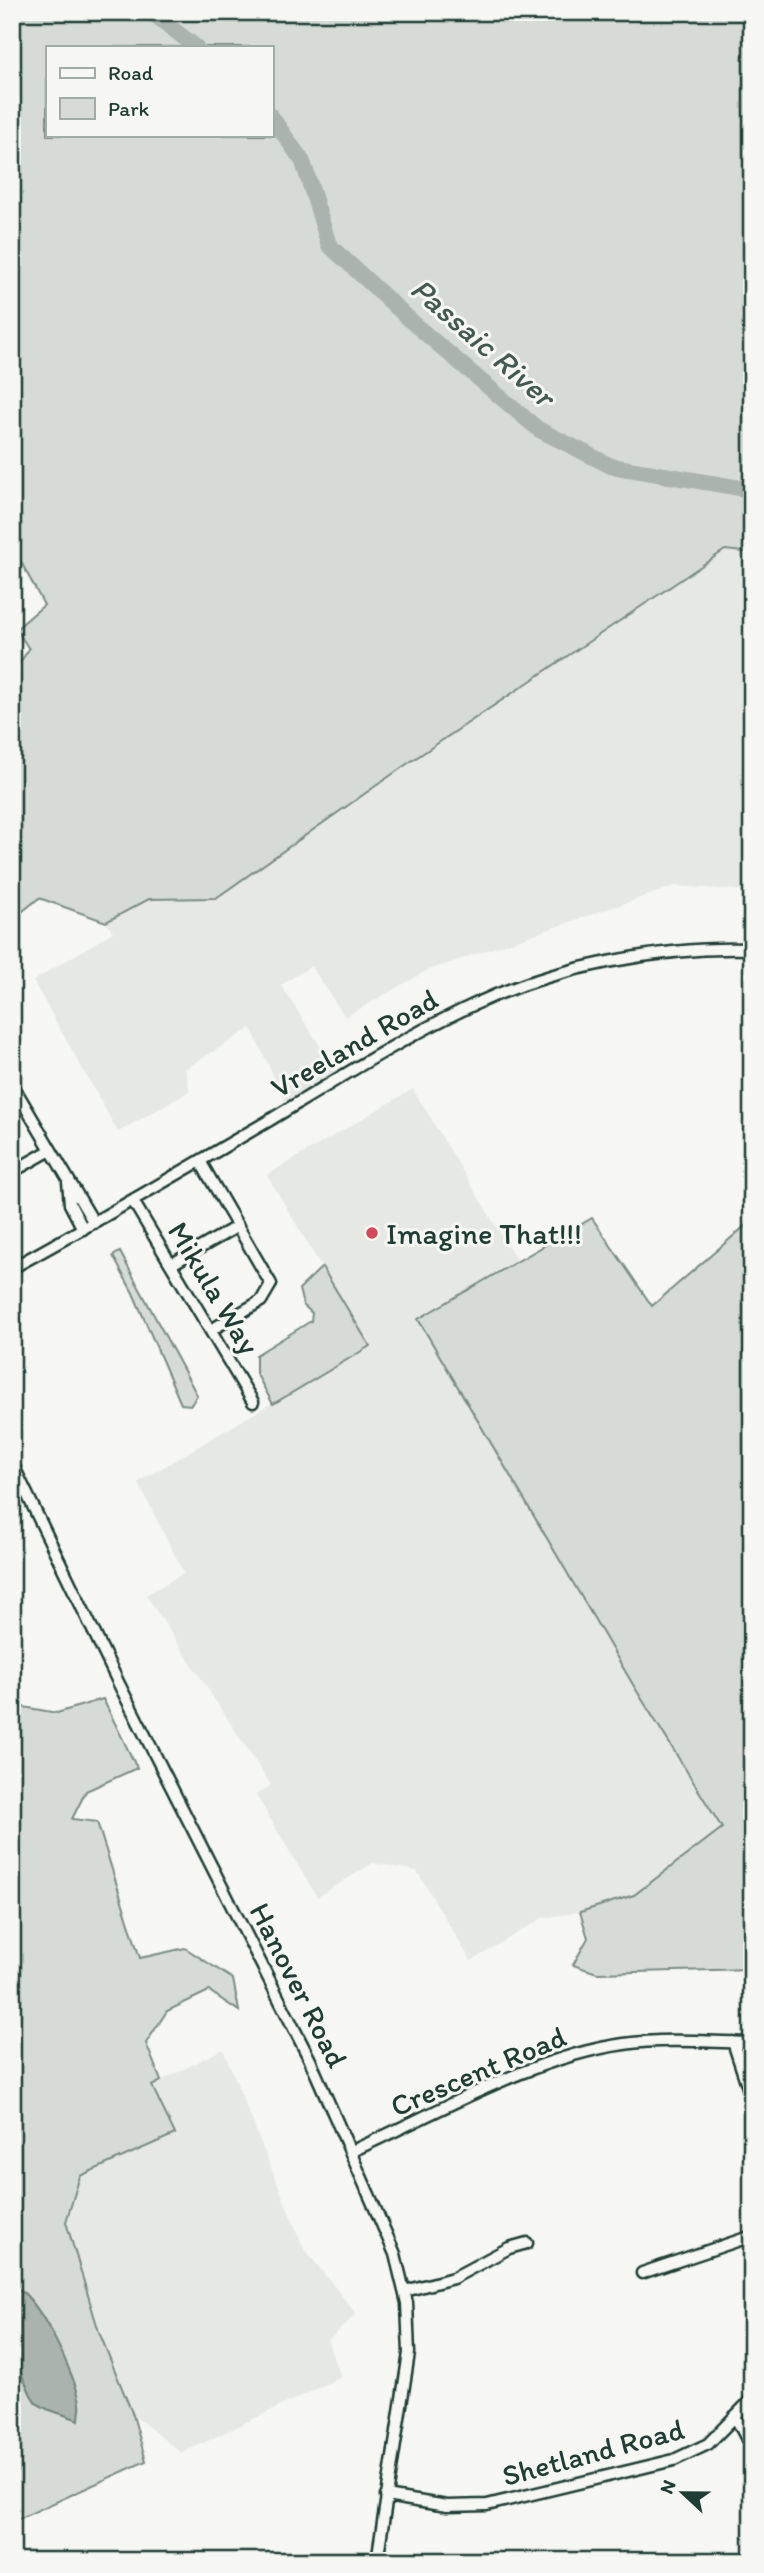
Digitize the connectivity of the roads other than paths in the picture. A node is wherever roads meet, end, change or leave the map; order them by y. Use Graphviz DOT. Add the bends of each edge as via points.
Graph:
graph roads {
  1 [pos="752,949"];
  2 [pos="12,1084"];
  3 [pos="49,1151"];
  4 [pos="200,1161"];
  5 [pos="12,1172"];
  6 [pos="68,1182"];
  7 [pos="133,1200"];
  8 [pos="94,1223"];
  9 [pos="238,1226"];
  10 [pos="83,1229"];
  11 [pos="172,1264"];
  12 [pos="12,1268"];
  13 [pos="211,1330"];
  14 [pos="253,1402"];
  15 [pos="12,1463"];
  16 [pos="733,2042"];
  17 [pos="752,2043"];
  18 [pos="752,2100"];
  19 [pos="352,2151"];
  20 [pos="752,2236"];
  21 [pos="527,2243"];
  22 [pos="642,2273"];
  23 [pos="405,2291"];
  24 [pos="752,2399"];
  25 [pos="735,2416"];
  26 [pos="752,2449"];
  27 [pos="386,2496"];
  28 [pos="377,2561"];
  1 -- 4 [label="street, Vreeland Road" via="707,949 633,959 547,979 476,1003 412,1035"];
  2 -- 3 [label="street"];
  3 -- 5 [label="street"];
  3 -- 6 [label="street"];
  4 -- 7 [label="street, Vreeland Road"];
  4 -- 9 [label="street"];
  6 -- 8 [label="street"];
  6 -- 10 [label="street" via="70,1204"];
  7 -- 8 [label="street, Vreeland Road"];
  7 -- 11 [label="street, Mikula Way"];
  8 -- 10 [label="street, Vreeland Road"];
  9 -- 11 [label="street"];
  9 -- 13 [label="street" via="270,1277 270,1290 261,1301"];
  10 -- 12 [label="street, Vreeland Road"];
  11 -- 13 [label="street, Mikula Way"];
  13 -- 14 [label="street, Mikula Way"];
  15 -- 19 [label="street, Hanover Road"];
  16 -- 17 [label="street, Crescent Road"];
  16 -- 18 [label="street"];
  16 -- 19 [label="street, Crescent Road" via="624,2044 566,2058"];
  19 -- 23 [label="street, Hanover Road" via="391,2244"];
  20 -- 22 [label="street"];
  21 -- 23 [label="street" via="453,2278"];
  23 -- 27 [label="street, Hanover Road" via="410,2353"];
  24 -- 25 [label="street, Shetland Road"];
  25 -- 26 [label="street"];
  25 -- 27 [label="street, Shetland Road" via="708,2444 684,2457 515,2500 468,2507"];
  27 -- 28 [label="street, Hanover Road"];
}
